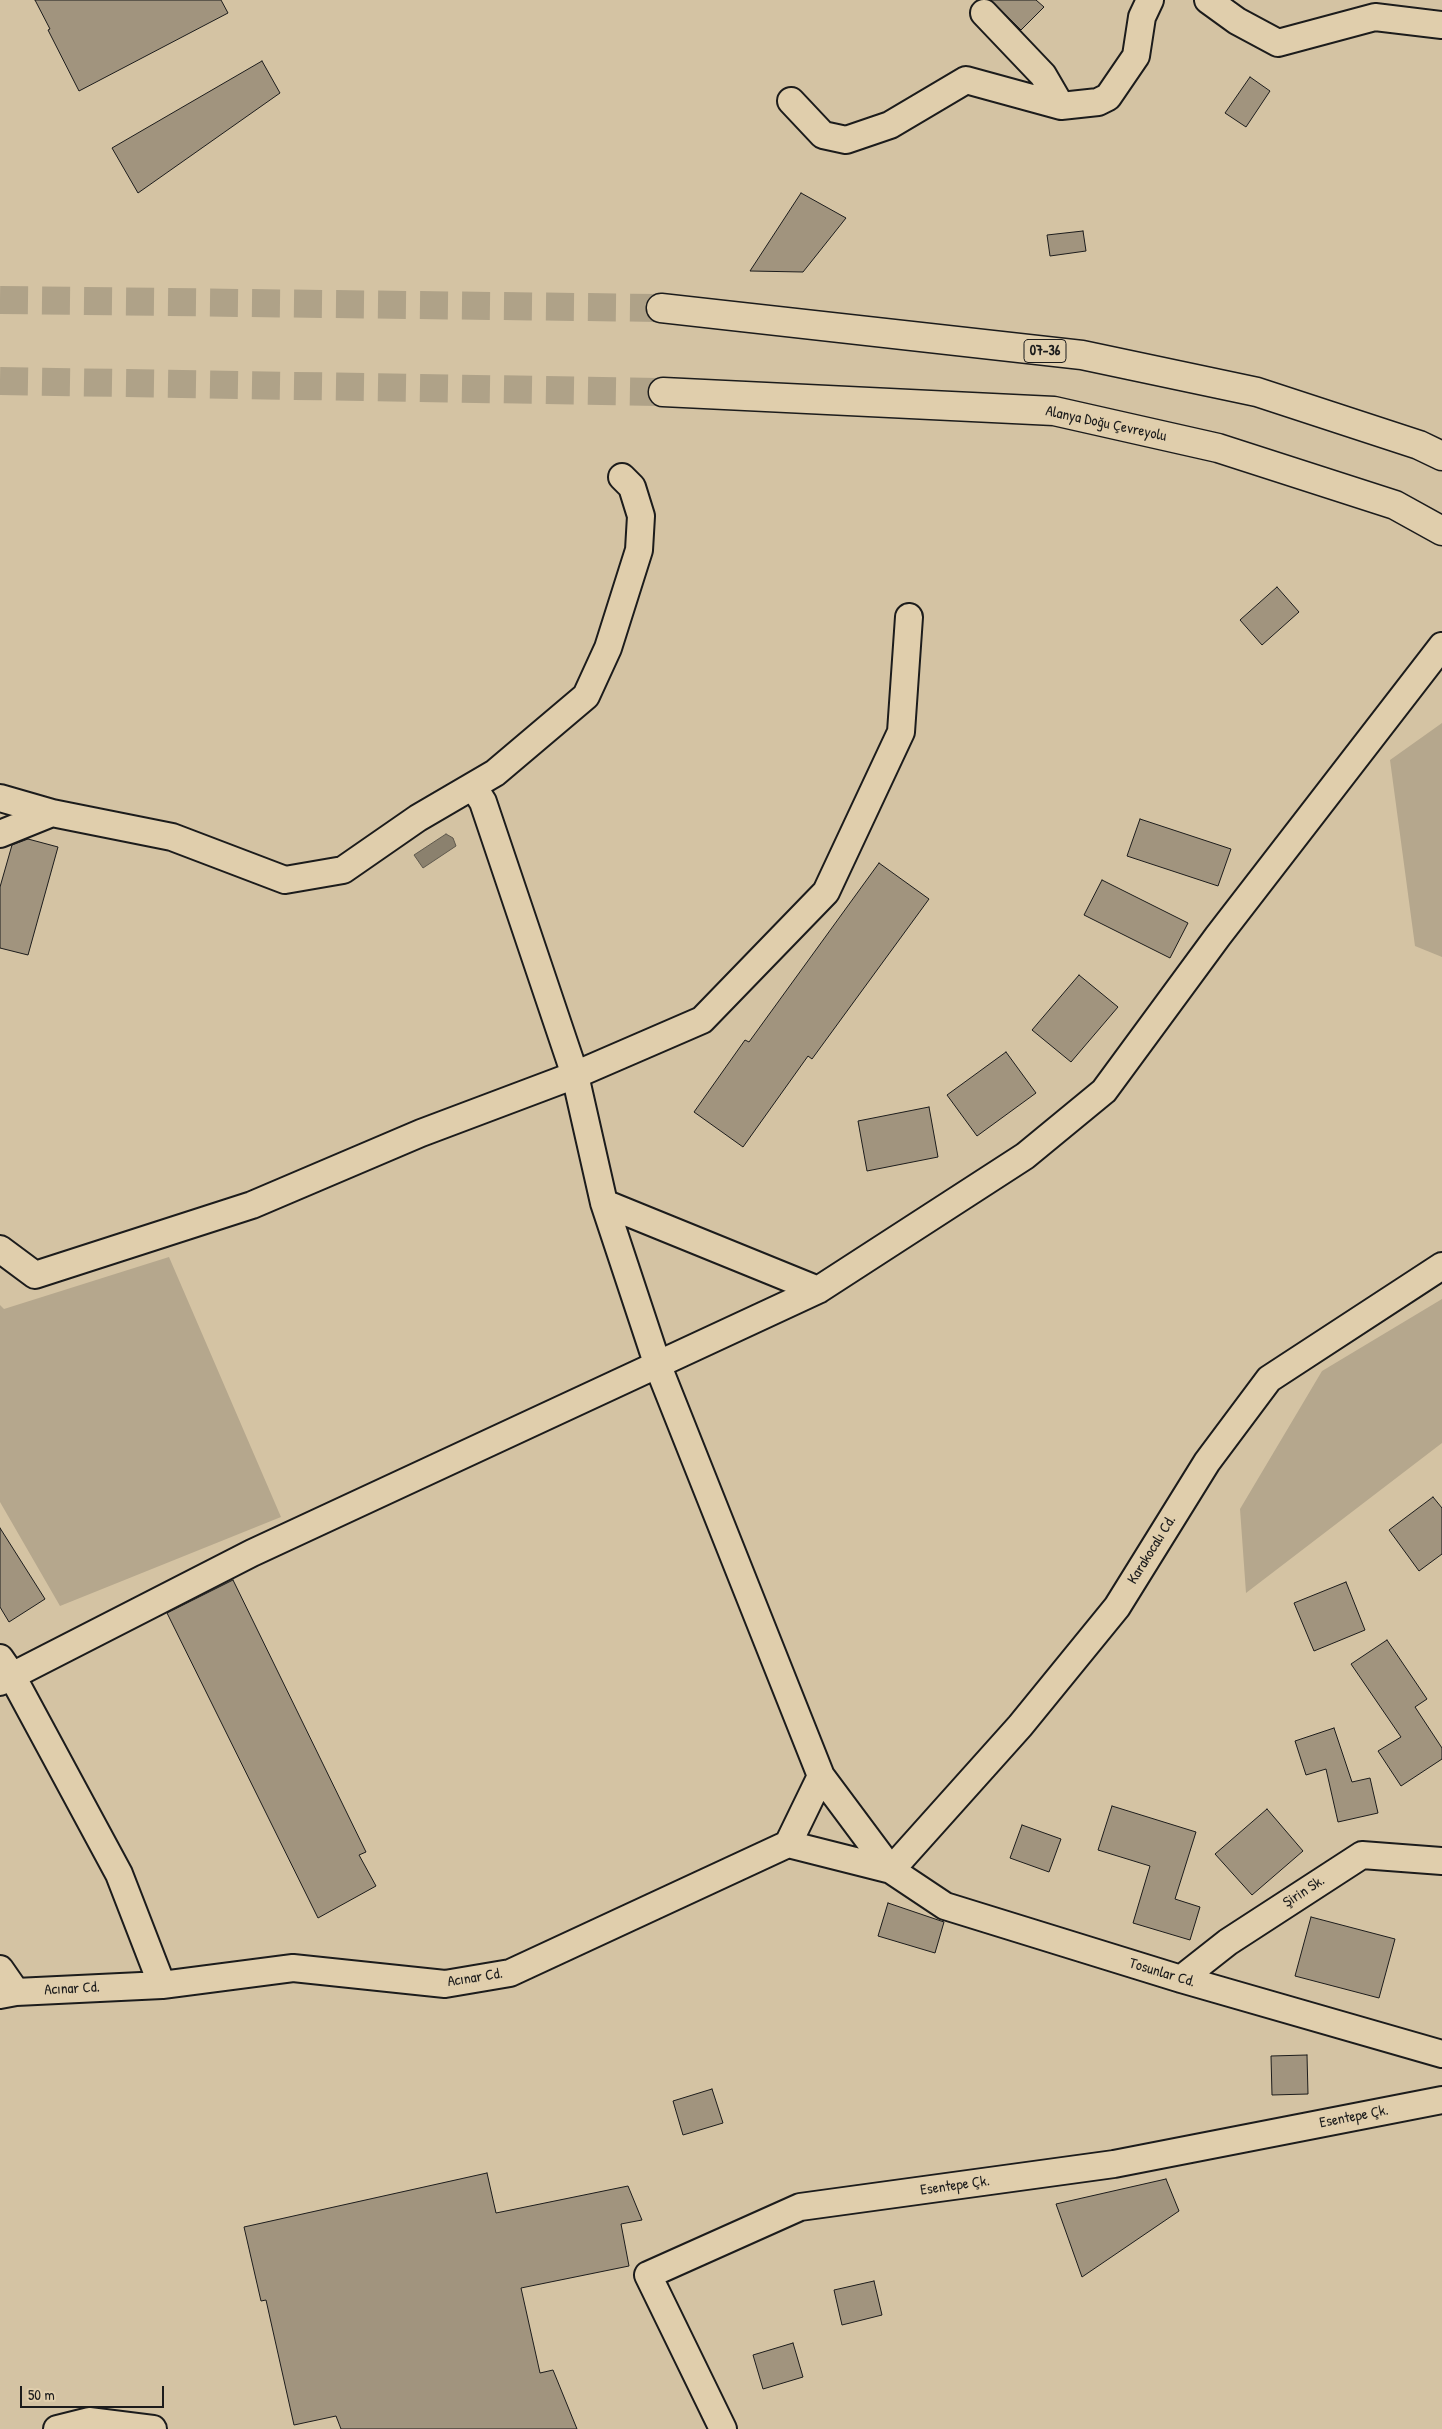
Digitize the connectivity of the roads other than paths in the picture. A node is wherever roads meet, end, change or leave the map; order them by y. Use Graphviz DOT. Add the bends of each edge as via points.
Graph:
graph roads {
  1 [pos="1150,0"];
  2 [pos="1208,0"];
  3 [pos="984,13"];
  4 [pos="1442,25"];
  5 [pos="791,101"];
  6 [pos="1061,106"];
  7 [pos="661,308"];
  8 [pos="663,392"];
  9 [pos="1434,450"];
  10 [pos="622,477"];
  11 [pos="1442,531"];
  12 [pos="909,616"];
  13 [pos="1442,646"];
  14 [pos="473,786"];
  15 [pos="0,798"];
  16 [pos="52,812"];
  17 [pos="0,834"];
  18 [pos="575,1075"];
  19 [pos="604,1203"];
  20 [pos="0,1249"];
  21 [pos="1442,1266"];
  22 [pos="818,1290"];
  23 [pos="658,1366"];
  24 [pos="4,1671"];
  25 [pos="821,1776"];
  26 [pos="788,1844"];
  27 [pos="1442,1861"];
  28 [pos="891,1870"];
  29 [pos="0,1969"];
  30 [pos="1181,1979"];
  31 [pos="162,1985"];
  32 [pos="8,1993"];
  33 [pos="1442,2054"];
  34 [pos="1442,2100"];
  35 [pos="57,2429"];
  36 [pos="153,2429"];
  37 [pos="723,2429"];
  1 -- 6 [label="street" via="1142,17 1136,56 1108,96 1098,102"];
  2 -- 4 [label="street" via="1237,21 1278,43 1375,17"];
  3 -- 6 [label="street" via="1043,75"];
  5 -- 6 [label="street" via="823,135 846,140 890,125 966,80"];
  7 -- 9 [label="highway, 07-36" via="1082,355 1257,392"];
  8 -- 11 [label="highway, Alanya Doğu Çevreyolu" via="1054,411 1218,448 1395,505"];
  10 -- 14 [label="street" via="632,487 641,516 639,550 608,648 586,696 495,773"];
  12 -- 18 [label="street" via="901,732 826,892 702,1020"];
  13 -- 22 [label="street" via="1218,936 1104,1090 1025,1156"];
  14 -- 16 [label="street" via="418,818 343,870 286,880 172,837"];
  14 -- 18 [label="street" via="483,802"];
  15 -- 16 [label="street"];
  16 -- 17 [label="street"];
  18 -- 19 [label="street"];
  18 -- 20 [label="street" via="421,1133 252,1205 35,1275"];
  19 -- 22 [label="street"];
  19 -- 23 [label="street"];
  21 -- 28 [label="street, Karakocalı Cd." via="1269,1379 1207,1462 1117,1607 1020,1726"];
  22 -- 23 [label="street"];
  23 -- 24 [label="street"];
  23 -- 25 [label="street"];
  24 -- 31 [label="street" via="119,1874"];
  25 -- 26 [label="street"];
  25 -- 28 [label="street"];
  26 -- 28 [label="street"];
  26 -- 31 [label="street, Acınar Cd." via="510,1973 445,1984 293,1968"];
  27 -- 30 [label="street, Şirin Sk." via="1362,1854 1228,1942"];
  28 -- 30 [label="street, Tosunlar Cd." via="945,1906"];
  29 -- 32 [label="street"];
  30 -- 33 [label="street, Tosunlar Cd."];
  31 -- 32 [label="street, Acınar Cd."];
  34 -- 37 [label="street, Esentepe Çk." via="1114,2164 800,2207 648,2275"];
  35 -- 36 [label="street" via="89,2421"];
}
